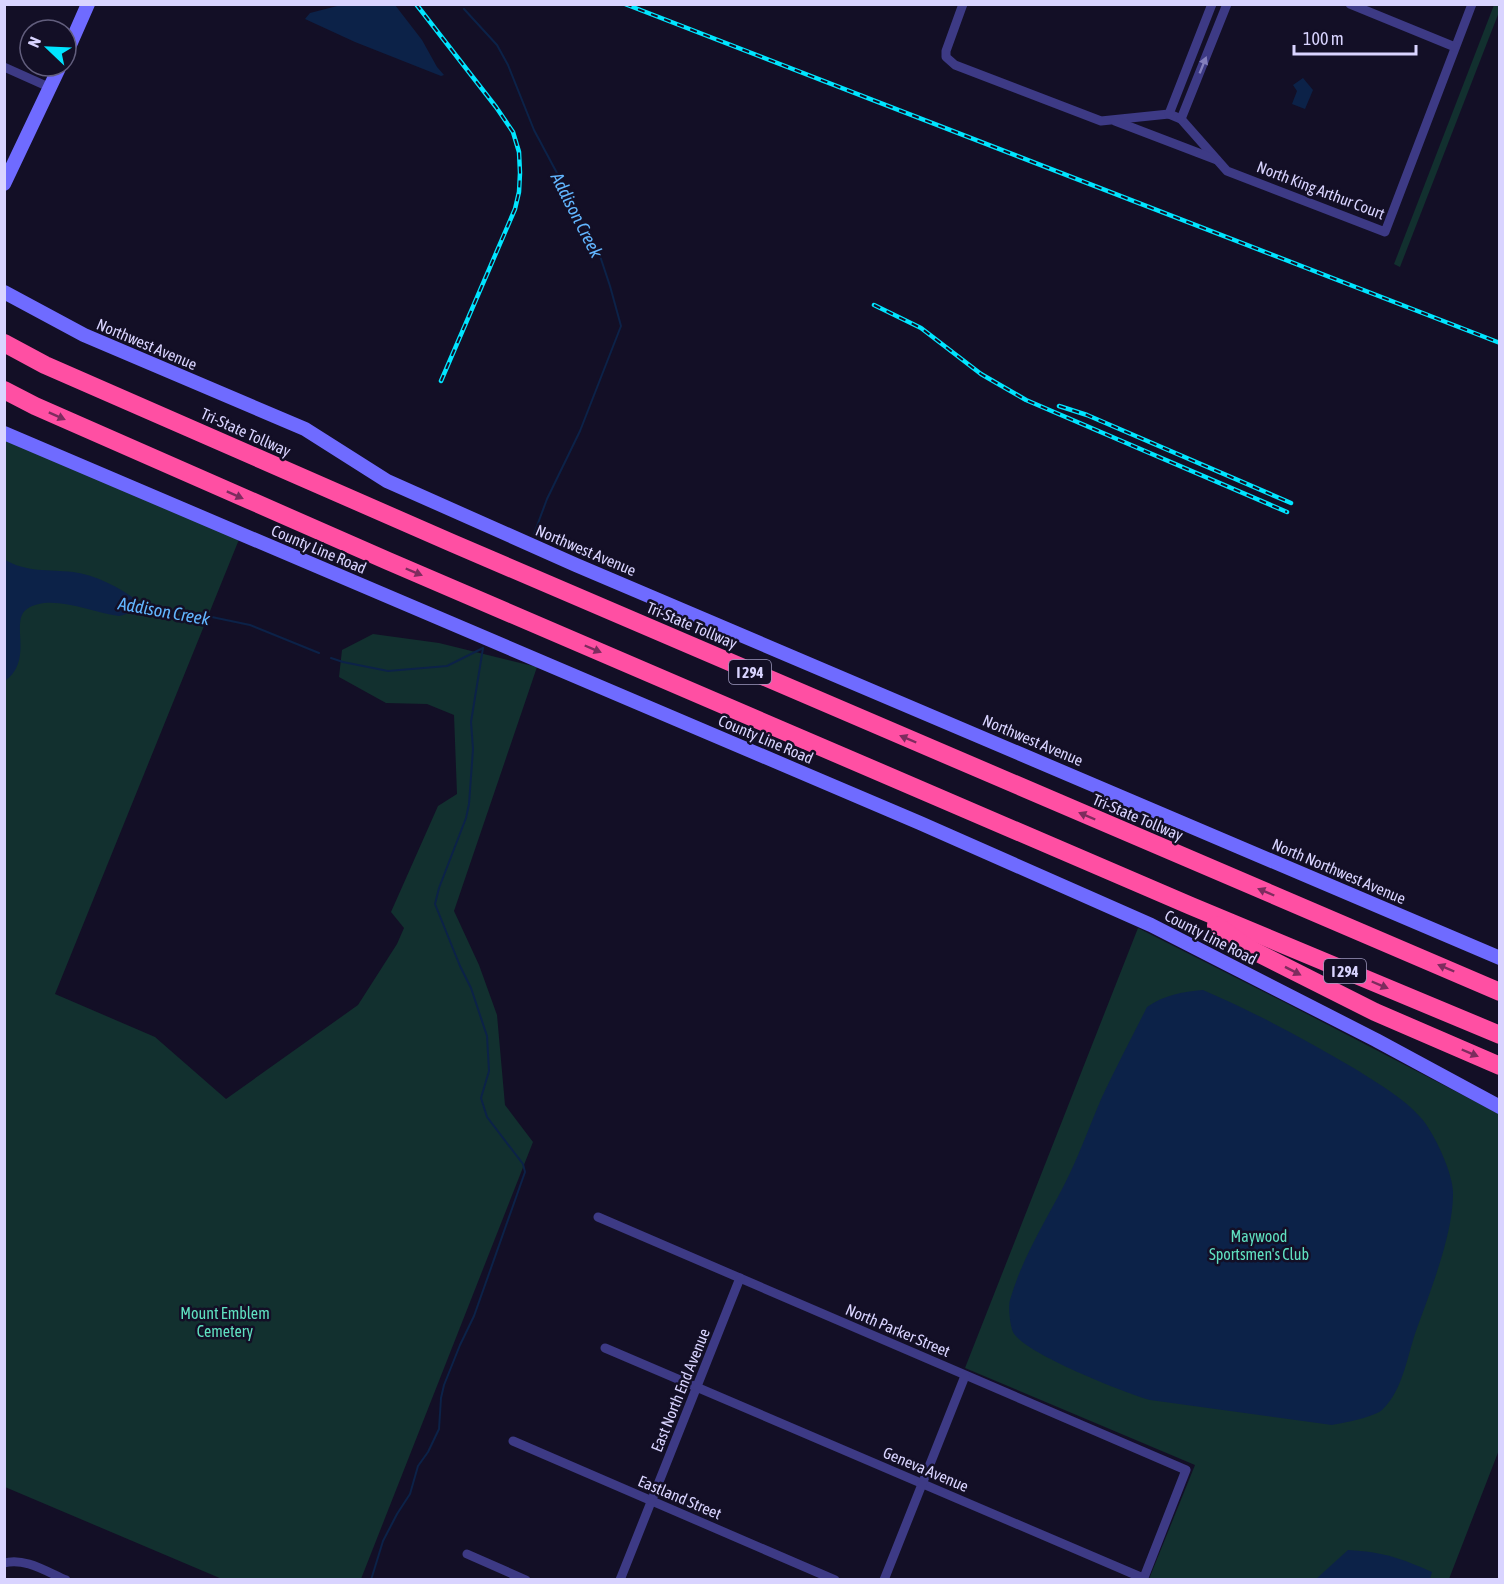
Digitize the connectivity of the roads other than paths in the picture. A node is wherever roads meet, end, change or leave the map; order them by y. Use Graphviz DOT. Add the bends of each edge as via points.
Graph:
graph roads {
  1 [pos="88,4"];
  2 [pos="963,4"];
  3 [pos="1212,4"];
  4 [pos="1227,4"];
  5 [pos="1350,4"];
  6 [pos="1472,4"];
  7 [pos="78,27"];
  8 [pos="1455,47"];
  9 [pos="4,67"];
  10 [pos="55,78"];
  11 [pos="51,88"];
  12 [pos="1169,114"];
  13 [pos="1181,119"];
  14 [pos="1112,120"];
  15 [pos="1218,160"];
  16 [pos="4,184"];
  17 [pos="4,292"];
  18 [pos="4,343"];
  19 [pos="4,390"];
  20 [pos="4,433"];
  21 [pos="1166,815"];
  22 [pos="1191,906"];
  23 [pos="1500,958"];
  24 [pos="1500,992"];
  25 [pos="1500,1035"];
  26 [pos="1500,1066"];
  27 [pos="1500,1107"];
  28 [pos="598,1217"];
  29 [pos="740,1278"];
  30 [pos="605,1348"];
  31 [pos="965,1376"];
  32 [pos="696,1388"];
  33 [pos="513,1441"];
  34 [pos="922,1484"];
  35 [pos="652,1501"];
  36 [pos="467,1554"];
  37 [pos="4,1563"];
  38 [pos="1143,1579"];
  39 [pos="66,1580"];
  40 [pos="526,1580"];
  41 [pos="620,1580"];
  42 [pos="835,1580"];
  43 [pos="884,1580"];
  1 -- 7 [label="street"];
  2 -- 14 [label="street, North King Arthur Court" via="946,51 950,62 1101,121"];
  3 -- 12 [label="street"];
  13 -- 4 [label="street, one-way"];
  5 -- 8 [label="street"];
  6 -- 8 [label="street, North King Arthur Court"];
  8 -- 15 [label="street, North King Arthur Court" via="1385,232 1227,171"];
  9 -- 11 [label="street"];
  10 -- 11 [label="street"];
  11 -- 16 [label="street"];
  12 -- 13 [label="street, North King Arthur Court"];
  12 -- 14 [label="street, North King Arthur Court"];
  13 -- 15 [label="street, North King Arthur Court"];
  14 -- 15 [label="street"];
  17 -- 21 [label="street, Northwest Avenue" via="84,335 305,429 397,485"];
  24 -- 18 [label="highway, Tri-State Tollway / I 294, one-way" via="452,543"];
  19 -- 22 [label="highway, I 294, one-way" via="234,494"];
  20 -- 27 [label="street, County Line Road" via="1142,921"];
  21 -- 23 [label="street, North Northwest Avenue"];
  22 -- 25 [label="highway, I 294, one-way"];
  22 -- 26 [label="highway, one-way" via="1248,948 1375,1012"];
  28 -- 29 [label="street, North Parker Street"];
  29 -- 31 [label="street, North Parker Street"];
  29 -- 32 [label="street, East North End Avenue"];
  30 -- 32 [label="street, Geneva Avenue"];
  31 -- 34 [label="street"];
  31 -- 38 [label="street, North Parker Street" via="1186,1470"];
  32 -- 34 [label="street, Geneva Avenue"];
  32 -- 35 [label="street, East North End Avenue"];
  33 -- 35 [label="street, Eastland Street"];
  34 -- 38 [label="street, Geneva Avenue"];
  34 -- 43 [label="street"];
  35 -- 41 [label="street, East North End Avenue"];
  35 -- 42 [label="street, Eastland Street"];
  36 -- 40 [label="street"];
  37 -- 39 [label="street" via="17,1561"];
}
